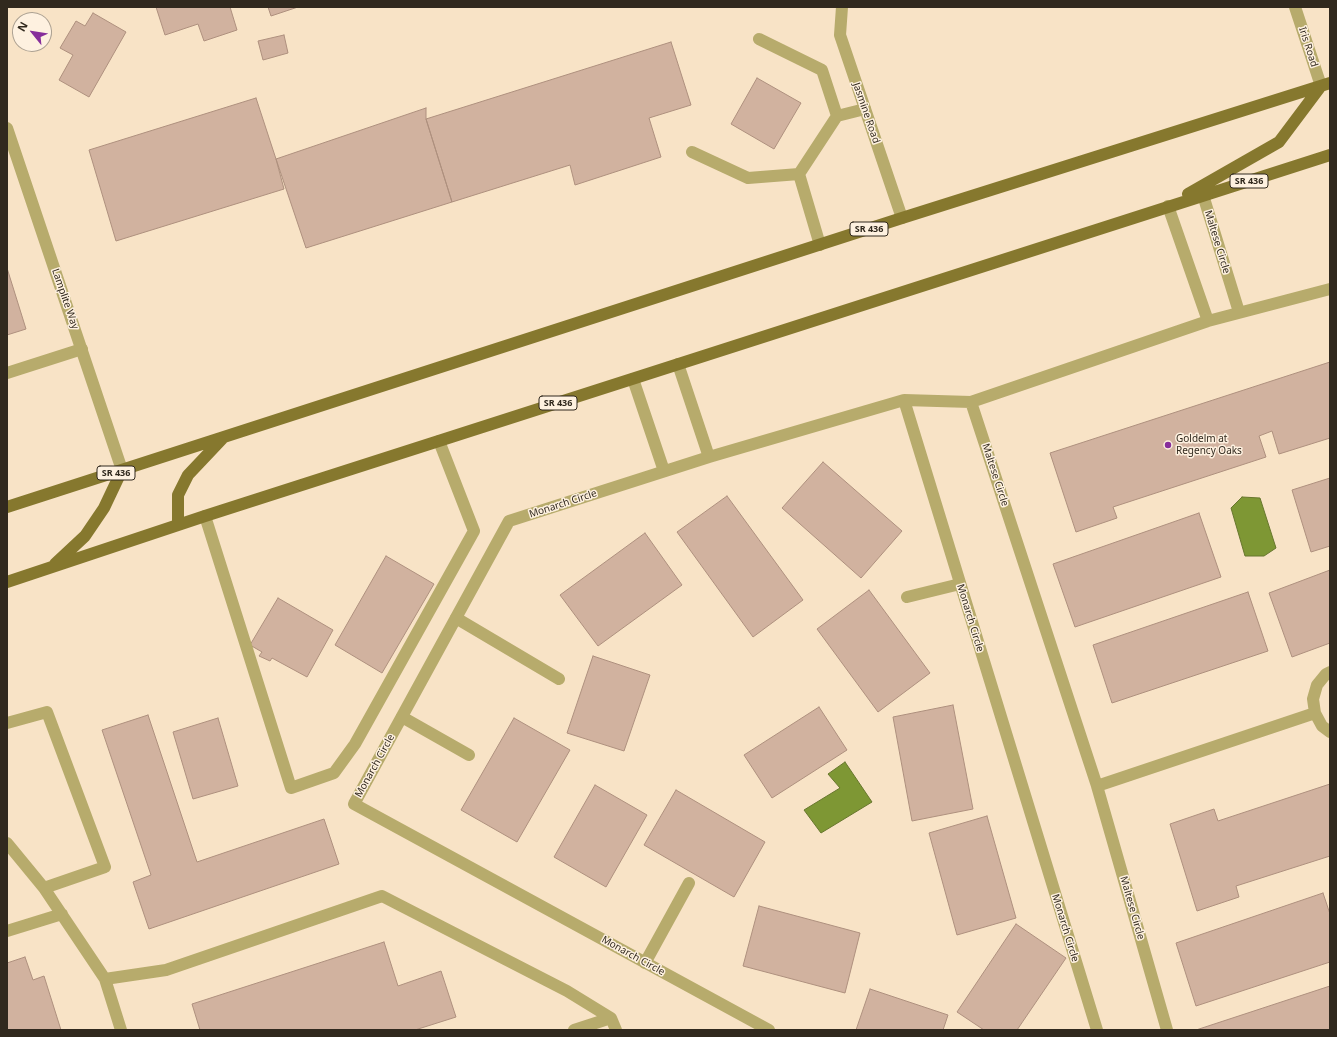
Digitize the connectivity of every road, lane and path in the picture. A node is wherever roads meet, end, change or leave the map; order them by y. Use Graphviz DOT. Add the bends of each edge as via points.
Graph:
graph roads {
  1 [pos="842,7"];
  2 [pos="1295,7"];
  3 [pos="759,39"];
  4 [pos="1326,85"];
  5 [pos="865,109"];
  6 [pos="837,116"];
  7 [pos="7,128"];
  8 [pos="692,152"];
  9 [pos="1330,155"];
  10 [pos="799,174"];
  11 [pos="1203,195"];
  12 [pos="1168,206"];
  13 [pos="902,218"];
  14 [pos="820,244"];
  15 [pos="1330,289"];
  16 [pos="1239,312"];
  17 [pos="1208,321"];
  18 [pos="82,349"];
  19 [pos="678,364"];
  20 [pos="7,373"];
  21 [pos="633,379"];
  22 [pos="904,400"];
  23 [pos="971,402"];
  24 [pos="224,437"];
  25 [pos="439,441"];
  26 [pos="709,457"];
  27 [pos="122,470"];
  28 [pos="664,471"];
  29 [pos="7,507"];
  30 [pos="205,516"];
  31 [pos="178,525"];
  32 [pos="51,568"];
  33 [pos="7,582"];
  34 [pos="960,584"];
  35 [pos="907,597"];
  36 [pos="456,618"];
  37 [pos="1330,672"];
  38 [pos="559,679"];
  39 [pos="1315,714"];
  40 [pos="402,717"];
  41 [pos="7,723"];
  42 [pos="1330,732"];
  43 [pos="469,755"];
  44 [pos="1097,786"];
  45 [pos="7,843"];
  46 [pos="689,883"];
  47 [pos="44,888"];
  48 [pos="62,914"];
  49 [pos="7,931"];
  50 [pos="645,963"];
  51 [pos="105,979"];
  52 [pos="611,1018"];
  53 [pos="121,1030"];
  54 [pos="574,1030"];
  55 [pos="616,1030"];
  56 [pos="769,1030"];
  57 [pos="1097,1030"];
  58 [pos="1167,1030"];
  1 -- 5 [label="street, Jasmine Road" via="840,35"];
  2 -- 4 [label="street, Iris Road"];
  3 -- 6 [label="street" via="822,70"];
  4 -- 12 [label="main road" via="1279,142"];
  4 -- 13 [label="main road, SR 436"];
  5 -- 6 [label="street"];
  5 -- 13 [label="street, Jasmine Road"];
  6 -- 10 [label="street"];
  7 -- 18 [label="street, Lamplite Way"];
  8 -- 10 [label="street" via="748,178"];
  9 -- 11 [label="main road, SR 436"];
  10 -- 14 [label="street"];
  11 -- 12 [label="main road, SR 436"];
  11 -- 16 [label="street, Maltese Circle"];
  12 -- 17 [label="street"];
  12 -- 19 [label="main road, SR 436"];
  13 -- 14 [label="main road, SR 436"];
  14 -- 24 [label="main road, SR 436"];
  15 -- 16 [label="street"];
  16 -- 17 [label="street"];
  17 -- 23 [label="street"];
  18 -- 20 [label="street"];
  18 -- 27 [label="street, Lamplite Way"];
  19 -- 21 [label="main road, SR 436"];
  19 -- 26 [label="street"];
  21 -- 25 [label="main road, SR 436"];
  21 -- 28 [label="street"];
  22 -- 23 [label="street"];
  22 -- 26 [label="street, Monarch Circle"];
  22 -- 34 [label="street, Monarch Circle"];
  23 -- 44 [label="street, Maltese Circle"];
  24 -- 27 [label="main road, SR 436"];
  24 -- 31 [label="main road" via="188,475 178,495"];
  25 -- 30 [label="main road, SR 436"];
  25 -- 30 [label="street" via="474,531 355,744 334,773 291,788"];
  26 -- 28 [label="street, Monarch Circle"];
  27 -- 29 [label="main road, SR 436"];
  27 -- 32 [label="main road" via="104,508 85,536"];
  28 -- 36 [label="street, Monarch Circle" via="509,521"];
  30 -- 31 [label="main road, SR 436"];
  31 -- 32 [label="main road, SR 436"];
  32 -- 33 [label="main road, SR 436"];
  34 -- 35 [label="street"];
  34 -- 57 [label="street, Monarch Circle"];
  36 -- 38 [label="street"];
  36 -- 40 [label="street, Monarch Circle"];
  37 -- 39 [label="street" via="1317,685 1313,699"];
  39 -- 42 [label="street" via="1322,726"];
  39 -- 44 [label="street"];
  40 -- 43 [label="street"];
  40 -- 50 [label="street, Monarch Circle" via="354,804"];
  41 -- 47 [label="street" via="47,712 104,867"];
  44 -- 58 [label="street, Maltese Circle"];
  45 -- 47 [label="street"];
  46 -- 50 [label="street"];
  47 -- 48 [label="street"];
  48 -- 49 [label="street"];
  48 -- 51 [label="street"];
  50 -- 56 [label="street, Monarch Circle"];
  51 -- 52 [label="street" via="166,970 382,896 567,992"];
  51 -- 53 [label="street"];
  52 -- 54 [label="street"];
  52 -- 55 [label="street"];
}
